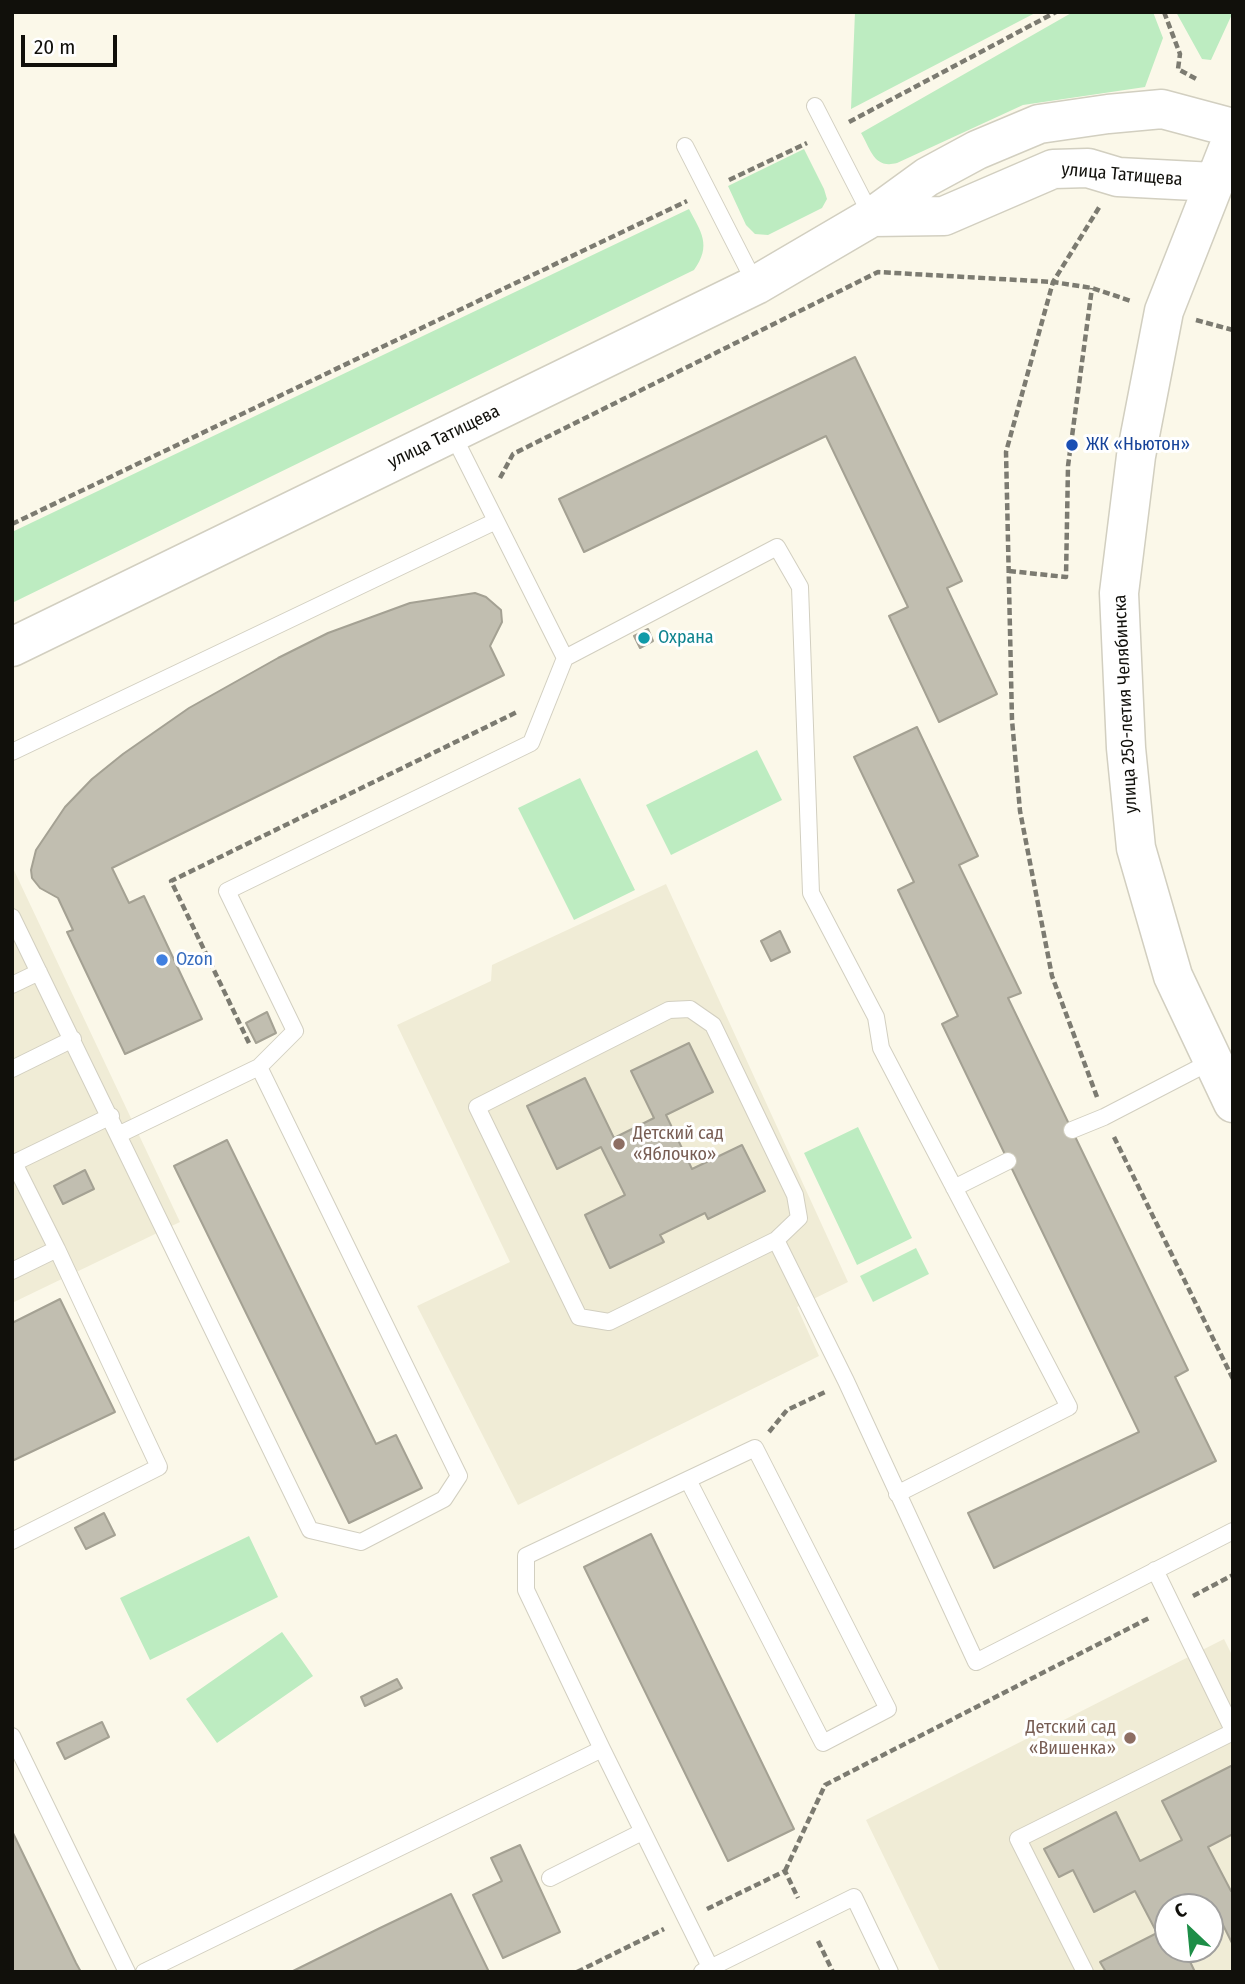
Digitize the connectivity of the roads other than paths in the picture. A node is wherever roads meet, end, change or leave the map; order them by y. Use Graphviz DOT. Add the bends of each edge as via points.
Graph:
graph roads {
  1 [pos="815,106"];
  2 [pos="1233,128"];
  3 [pos="1233,136"];
  4 [pos="685,146"];
  5 [pos="1214,182"];
  6 [pos="872,217"];
  7 [pos="756,285"];
  8 [pos="452,433"];
  9 [pos="496,521"];
  10 [pos="12,647"];
  11 [pos="565,658"];
  12 [pos="12,752"];
  13 [pos="12,917"];
  14 [pos="39,972"];
  15 [pos="12,985"];
  16 [pos="74,1039"];
  17 [pos="1212,1061"];
  18 [pos="259,1067"];
  19 [pos="12,1069"];
  20 [pos="1233,1103"];
  21 [pos="111,1116"];
  22 [pos="1072,1130"];
  23 [pos="120,1134"];
  24 [pos="1008,1161"];
  25 [pos="13,1163"];
  26 [pos="954,1188"];
  27 [pos="776,1240"];
  28 [pos="57,1249"];
  29 [pos="12,1271"];
  30 [pos="688,1480"];
  31 [pos="897,1494"];
  32 [pos="1233,1531"];
  33 [pos="12,1541"];
  34 [pos="1155,1570"];
  35 [pos="1233,1731"];
  36 [pos="12,1736"];
  37 [pos="601,1749"];
  38 [pos="642,1832"];
  39 [pos="550,1878"];
  40 [pos="706,1970"];
  41 [pos="127,1972"];
  42 [pos="144,1972"];
  43 [pos="890,1972"];
  44 [pos="1085,1972"];
  1 -- 6 [label="lane"];
  2 -- 6 [label="street, улица Татищева" via="1162,109 1039,124 927,177"];
  3 -- 5 [label="street, улица 250-летия Челябинска"];
  4 -- 7 [label="lane"];
  5 -- 6 [label="street, улица Татищева" via="1053,169 944,216"];
  5 -- 17 [label="street, улица 250-летия Челябинска" via="1164,311 1136,456 1119,593 1136,848 1172,976"];
  6 -- 7 [label="street, улица Татищева"];
  7 -- 8 [label="street, улица Татищева"];
  8 -- 9 [label="lane"];
  8 -- 10 [label="street, улица Татищева"];
  9 -- 11 [label="lane"];
  9 -- 12 [label="lane"];
  11 -- 18 [label="lane" via="531,743 227,891 295,1031"];
  11 -- 26 [label="lane" via="777,547 800,587 811,893 876,1017 881,1048"];
  13 -- 14 [label="lane"];
  14 -- 15 [label="lane"];
  14 -- 16 [label="lane"];
  16 -- 19 [label="lane"];
  16 -- 21 [label="lane"];
  17 -- 20 [label="street, улица 250-летия Челябинска"];
  17 -- 22 [label="lane"];
  18 -- 23 [label="lane"];
  18 -- 23 [label="lane" via="459,1476 444,1499 361,1542 310,1530"];
  21 -- 23 [label="lane"];
  21 -- 25 [label="lane"];
  24 -- 26 [label="lane"];
  25 -- 28 [label="lane"];
  26 -- 31 [label="lane" via="1069,1407"];
  27 -- 27 [label="lane" via="799,1218 795,1195 713,1024 690,1009 669,1010 477,1107 579,1317 609,1322"];
  27 -- 31 [label="lane"];
  28 -- 29 [label="lane"];
  28 -- 33 [label="lane" via="159,1467"];
  30 -- 30 [label="lane" via="755,1448 888,1709 822,1743"];
  30 -- 37 [label="lane" via="526,1556 526,1590"];
  31 -- 34 [label="lane" via="976,1662"];
  32 -- 34 [label="lane"];
  34 -- 35 [label="lane"];
  35 -- 44 [label="lane" via="1018,1839"];
  36 -- 41 [label="lane"];
  37 -- 38 [label="lane"];
  37 -- 42 [label="lane"];
  38 -- 39 [label="lane"];
  38 -- 40 [label="lane"];
  40 -- 43 [label="lane" via="854,1897"];
}
